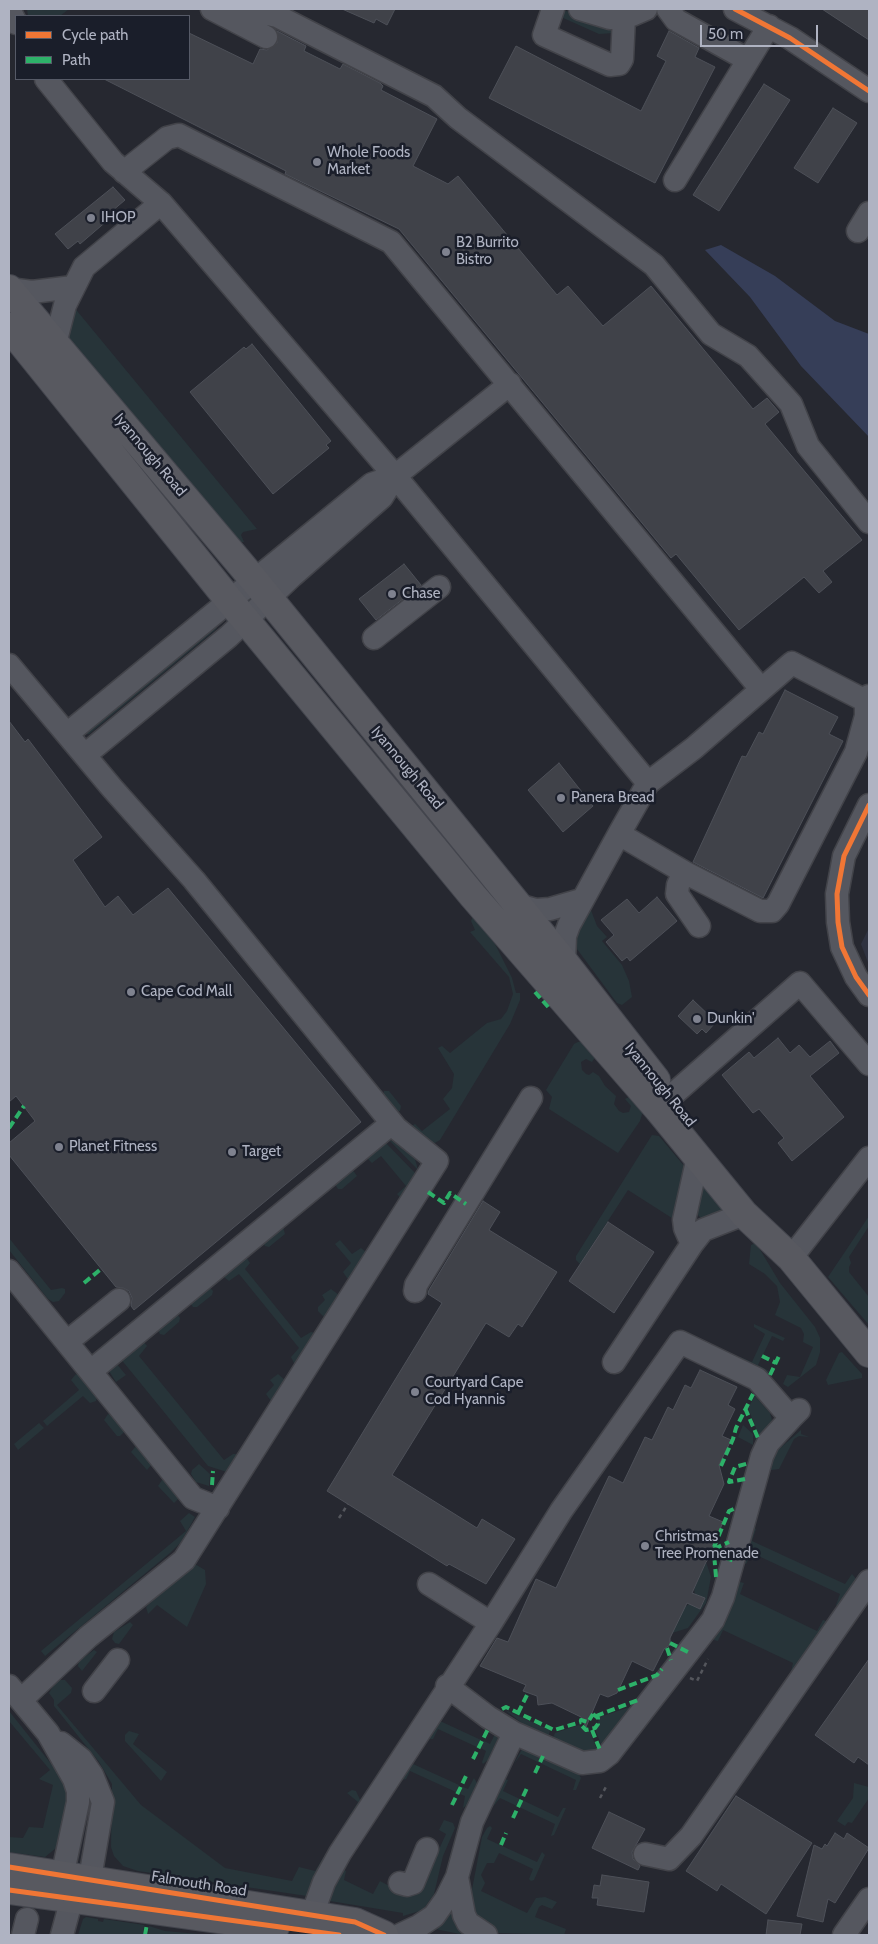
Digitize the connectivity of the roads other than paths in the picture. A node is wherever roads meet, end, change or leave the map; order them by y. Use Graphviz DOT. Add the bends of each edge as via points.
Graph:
graph roads {
  1 [pos="9,9"];
  2 [pos="212,9"];
  3 [pos="246,9"];
  4 [pos="553,9"];
  5 [pos="580,9"];
  6 [pos="646,9"];
  7 [pos="668,9"];
  8 [pos="735,9"];
  9 [pos="624,17"];
  10 [pos="15,21"];
  11 [pos="769,26"];
  12 [pos="266,37"];
  13 [pos="748,60"];
  14 [pos="47,80"];
  15 [pos="869,92"];
  16 [pos="124,172"];
  17 [pos="675,180"];
  18 [pos="161,203"];
  19 [pos="73,287"];
  20 [pos="9,289"];
  21 [pos="9,327"];
  22 [pos="55,344"];
  23 [pos="510,384"];
  24 [pos="396,476"];
  25 [pos="869,522"];
  26 [pos="439,587"];
  27 [pos="262,589"];
  28 [pos="237,610"];
  29 [pos="374,638"];
  30 [pos="9,665"];
  31 [pos="761,689"];
  32 [pos="868,698"];
  33 [pos="67,734"];
  34 [pos="85,755"];
  35 [pos="648,783"];
  36 [pos="869,805"];
  37 [pos="619,834"];
  38 [pos="684,872"];
  39 [pos="581,900"];
  40 [pos="518,905"];
  41 [pos="699,926"];
  42 [pos="564,962"];
  43 [pos="869,995"];
  44 [pos="869,1064"];
  45 [pos="531,1098"];
  46 [pos="670,1098"];
  47 [pos="392,1123"];
  48 [pos="698,1157"];
  49 [pos="869,1158"];
  50 [pos="744,1214"];
  51 [pos="692,1244"];
  52 [pos="791,1258"];
  53 [pos="9,1271"];
  54 [pos="415,1291"];
  55 [pos="119,1300"];
  56 [pos="859,1330"];
  57 [pos="67,1342"];
  58 [pos="869,1353"];
  59 [pos="614,1362"];
  60 [pos="91,1371"];
  61 [pos="218,1508"];
  62 [pos="869,1581"];
  63 [pos="429,1584"];
  64 [pos="490,1622"];
  65 [pos="118,1660"];
  66 [pos="447,1686"];
  67 [pos="94,1691"];
  68 [pos="15,1693"];
  69 [pos="514,1733"];
  70 [pos="427,1849"];
  71 [pos="645,1854"];
  72 [pos="9,1867"];
  73 [pos="457,1877"];
  74 [pos="400,1883"];
  75 [pos="75,1888"];
  76 [pos="9,1890"];
  77 [pos="865,1914"];
  78 [pos="312,1915"];
  79 [pos="238,1929"];
  80 [pos="62,1935"];
  81 [pos="339,1935"];
  82 [pos="379,1935"];
  83 [pos="385,1935"];
  84 [pos="400,1935"];
  85 [pos="486,1935"];
  86 [pos="844,1935"];
  1 -- 10 [label="street"];
  2 -- 12 [label="street"];
  3 -- 25 [label="street" via="277,16 434,96 458,118 654,265 711,334 748,356 792,404 808,446"];
  4 -- 9 [label="street" via="544,35 610,65 619,64 622,59"];
  5 -- 9 [label="street" via="606,18"];
  6 -- 9 [label="street"];
  7 -- 13 [label="street" via="676,20"];
  8 -- 11 [label="street"];
  11 -- 13 [label="street"];
  11 -- 15 [label="street"];
  13 -- 17 [label="street"];
  14 -- 16 [label="street"];
  16 -- 18 [label="street"];
  16 -- 23 [label="street" via="167,138 180,135 388,240"];
  18 -- 19 [label="street" via="84,267"];
  18 -- 24 [label="street"];
  19 -- 20 [label="street" via="32,292"];
  19 -- 22 [label="street"];
  20 -- 22 [label="main road, Iyannough Road"];
  21 -- 28 [label="main road, Iyannough Road"];
  22 -- 27 [label="main road, Iyannough Road"];
  23 -- 24 [label="street"];
  23 -- 31 [label="street"];
  24 -- 27 [label="street" via="382,497"];
  24 -- 35 [label="street"];
  26 -- 29 [label="street"];
  27 -- 28 [label="street"];
  27 -- 40 [label="main road, Iyannough Road"];
  28 -- 33 [label="street"];
  28 -- 34 [label="street" via="223,641"];
  28 -- 48 [label="main road, Iyannough Road" via="473,896"];
  30 -- 33 [label="street"];
  31 -- 32 [label="street" via="792,663"];
  31 -- 35 [label="street" via="694,748"];
  32 -- 38 [label="street" via="856,752 776,908 760,911"];
  33 -- 34 [label="street"];
  34 -- 47 [label="street" via="194,880"];
  35 -- 37 [label="street"];
  36 -- 43 [label="street" via="844,856 837,894 842,948"];
  37 -- 38 [label="street"];
  37 -- 39 [label="street"];
  38 -- 41 [label="street" via="678,894"];
  39 -- 40 [label="street" via="550,909 536,910"];
  39 -- 42 [label="street" via="565,936"];
  40 -- 42 [label="main road, Iyannough Road"];
  42 -- 46 [label="main road, Iyannough Road"];
  44 -- 46 [label="street" via="800,983"];
  45 -- 54 [label="street"];
  46 -- 52 [label="main road, Iyannough Road" via="757,1205"];
  47 -- 60 [label="street"];
  47 -- 61 [label="street" via="437,1161"];
  48 -- 50 [label="main road, Iyannough Road"];
  48 -- 51 [label="street" via="684,1220"];
  49 -- 52 [label="street"];
  50 -- 51 [label="street" via="703,1230"];
  50 -- 52 [label="main road, Iyannough Road"];
  51 -- 59 [label="street"];
  52 -- 56 [label="main road, Iyannough Road"];
  53 -- 57 [label="street"];
  55 -- 57 [label="street"];
  56 -- 58 [label="main road, Iyannough Road"];
  57 -- 60 [label="street"];
  60 -- 61 [label="street" via="193,1498"];
  61 -- 68 [label="street" via="179,1566"];
  62 -- 71 [label="street" via="690,1836 669,1859"];
  63 -- 64 [label="street"];
  64 -- 66 [label="street"];
  64 -- 69 [label="street" via="561,1511 680,1342 757,1379 795,1414 768,1444 762,1456 717,1613 609,1754 600,1761 582,1763"];
  65 -- 67 [label="street"];
  66 -- 69 [label="street"];
  66 -- 78 [label="street" via="417,1741 330,1869"];
  68 -- 75 [label="street" via="48,1733 81,1759 102,1794 103,1810"];
  69 -- 73 [label="street" via="472,1822"];
  70 -- 74 [label="street" via="413,1883"];
  72 -- 75 [label="main road, Falmouth Road"];
  73 -- 84 [label="street" via="434,1916"];
  73 -- 85 [label="street" via="468,1923"];
  75 -- 76 [label="main road, Falmouth Road"];
  75 -- 78 [label="main road, Falmouth Road"];
  75 -- 79 [label="main road, Falmouth Road"];
  75 -- 80 [label="street"];
  77 -- 86 [label="street"];
  78 -- 83 [label="main road, Falmouth Road" via="355,1922"];
  79 -- 81 [label="main road, Falmouth Road"];
  82 -- 83 [label="main road, Falmouth Road"];
}
